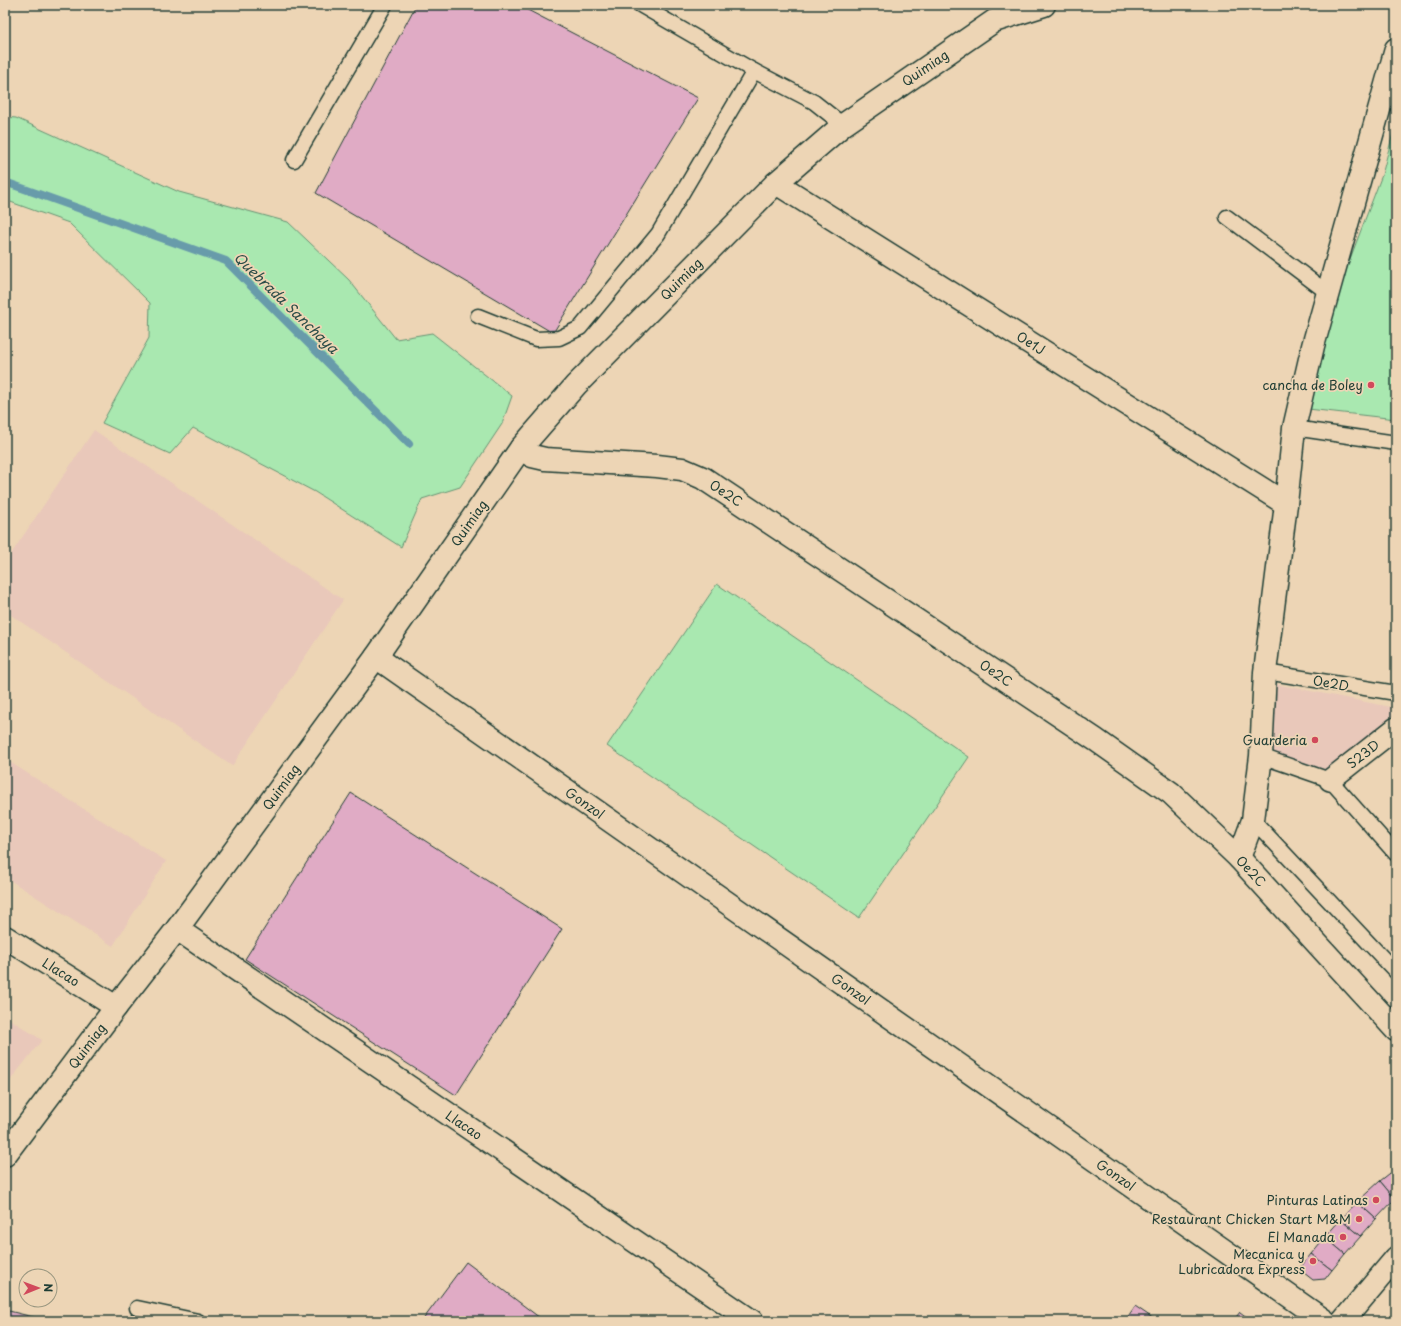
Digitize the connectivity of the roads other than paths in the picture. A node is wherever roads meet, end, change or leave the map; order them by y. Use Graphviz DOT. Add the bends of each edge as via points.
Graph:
graph roads {
  1 [pos="385,5"];
  2 [pos="640,5"];
  3 [pos="1044,5"];
  4 [pos="1396,49"];
  5 [pos="754,71"];
  6 [pos="843,125"];
  7 [pos="294,160"];
  8 [pos="776,183"];
  9 [pos="1227,218"];
  10 [pos="1328,294"];
  11 [pos="478,316"];
  12 [pos="1294,428"];
  13 [pos="1396,443"];
  14 [pos="520,448"];
  15 [pos="1286,504"];
  16 [pos="376,657"];
  17 [pos="1265,672"];
  18 [pos="1396,693"];
  19 [pos="1396,728"];
  20 [pos="1261,756"];
  21 [pos="1330,780"];
  22 [pos="1253,820"];
  23 [pos="1396,854"];
  24 [pos="1240,858"];
  25 [pos="177,929"];
  26 [pos="5,937"];
  27 [pos="1396,972"];
  28 [pos="116,1007"];
  29 [pos="1396,1030"];
  30 [pos="5,1155"];
  31 [pos="1394,1263"];
  32 [pos="137,1308"];
  33 [pos="198,1321"];
  34 [pos="752,1321"];
  35 [pos="1325,1321"];
  36 [pos="1343,1321"];
  1 -- 7 [label="lane"];
  2 -- 5 [label="lane"];
  3 -- 6 [label="street, Quimiag" via="994,21"];
  4 -- 10 [label="street"];
  5 -- 6 [label="lane" via="814,102"];
  5 -- 11 [label="lane" via="658,234 580,328 560,338 536,339"];
  6 -- 8 [label="street, Quimiag"];
  8 -- 14 [label="street, Quimiag" via="576,385"];
  8 -- 15 [label="street, Oe1J"];
  9 -- 10 [label="lane"];
  10 -- 12 [label="street"];
  12 -- 13 [label="lane"];
  12 -- 15 [label="street"];
  14 -- 16 [label="street, Quimiag"];
  14 -- 24 [label="street, Oe2C" via="532,456 545,460 657,466 682,469 703,478 1165,788"];
  15 -- 17 [label="street"];
  16 -- 25 [label="street, Quimiag"];
  16 -- 35 [label="street, Gonzol"];
  17 -- 18 [label="lane, Oe2D"];
  17 -- 20 [label="street"];
  19 -- 21 [label="street, S23D"];
  20 -- 21 [label="lane"];
  20 -- 22 [label="street"];
  21 -- 23 [label="lane"];
  22 -- 24 [label="street"];
  22 -- 27 [label="lane"];
  24 -- 29 [label="street, Oe2C"];
  25 -- 28 [label="street, Quimiag"];
  25 -- 34 [label="street, Llacao"];
  26 -- 28 [label="street, Llacao"];
  28 -- 30 [label="street, Quimiag"];
  31 -- 36 [label="street"];
  32 -- 33 [label="lane"];
}
